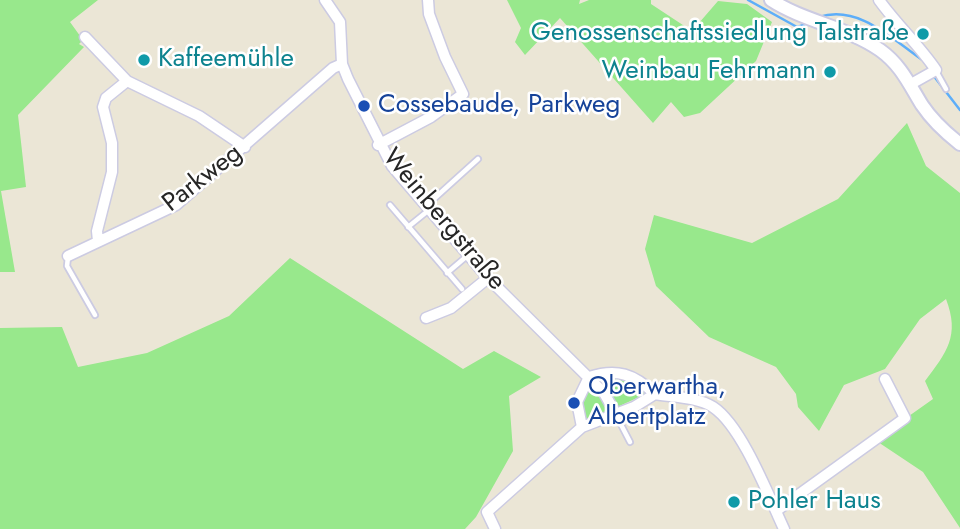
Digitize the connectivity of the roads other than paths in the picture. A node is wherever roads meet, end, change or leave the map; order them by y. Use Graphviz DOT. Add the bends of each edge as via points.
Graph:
graph roads {
  1 [pos="325,0"];
  2 [pos="428,0"];
  3 [pos="771,0"];
  4 [pos="879,0"];
  5 [pos="85,37"];
  6 [pos="342,64"];
  7 [pos="933,72"];
  8 [pos="127,82"];
  9 [pos="911,84"];
  10 [pos="946,89"];
  11 [pos="960,144"];
  12 [pos="378,145"];
  13 [pos="245,147"];
  14 [pos="478,159"];
  15 [pos="390,205"];
  16 [pos="427,208"];
  17 [pos="408,227"];
  18 [pos="98,241"];
  19 [pos="68,256"];
  20 [pos="468,256"];
  21 [pos="447,272"];
  22 [pos="488,278"];
  23 [pos="461,289"];
  24 [pos="94,315"];
  25 [pos="426,318"];
  26 [pos="589,377"];
  27 [pos="885,379"];
  28 [pos="655,394"];
  29 [pos="616,414"];
  30 [pos="582,427"];
  31 [pos="630,442"];
  32 [pos="776,511"];
  33 [pos="495,529"];
  34 [pos="784,529"];
  1 -- 6 [label="street, Weinbergstraße" via="340,22"];
  2 -- 12 [label="street" via="445,57 463,94"];
  3 -- 9 [label="street" via="880,50"];
  4 -- 7 [label="street" via="905,36 921,48"];
  5 -- 8 [label="street"];
  6 -- 12 [label="street, Weinbergstraße"];
  6 -- 13 [label="street, Parkweg"];
  7 -- 9 [label="street"];
  7 -- 10 [label="lane"];
  8 -- 13 [label="street" via="199,116"];
  8 -- 18 [label="street" via="106,98 103,107 112,143 112,172"];
  9 -- 11 [label="street" via="933,119"];
  12 -- 16 [label="street, Weinbergstraße"];
  13 -- 18 [label="street, Parkweg" via="176,205"];
  14 -- 16 [label="lane"];
  15 -- 17 [label="lane"];
  16 -- 17 [label="lane"];
  16 -- 20 [label="street, Weinbergstraße"];
  17 -- 21 [label="lane"];
  18 -- 19 [label="street, Parkweg"];
  19 -- 24 [label="lane, Parkweg" via="67,266"];
  20 -- 21 [label="lane"];
  20 -- 22 [label="street, Weinbergstraße"];
  21 -- 23 [label="lane"];
  22 -- 25 [label="street" via="451,308"];
  22 -- 26 [label="street, Weinbergstraße"];
  26 -- 28 [label="street" via="615,371 627,374"];
  26 -- 29 [label="street, Weinbergstraße"];
  26 -- 30 [label="street" via="577,402"];
  27 -- 32 [label="street" via="905,418"];
  28 -- 29 [label="street"];
  28 -- 32 [label="street" via="714,407 749,454"];
  29 -- 30 [label="street"];
  29 -- 31 [label="lane"];
  30 -- 33 [label="street" via="487,512"];
  32 -- 34 [label="street"];
}
